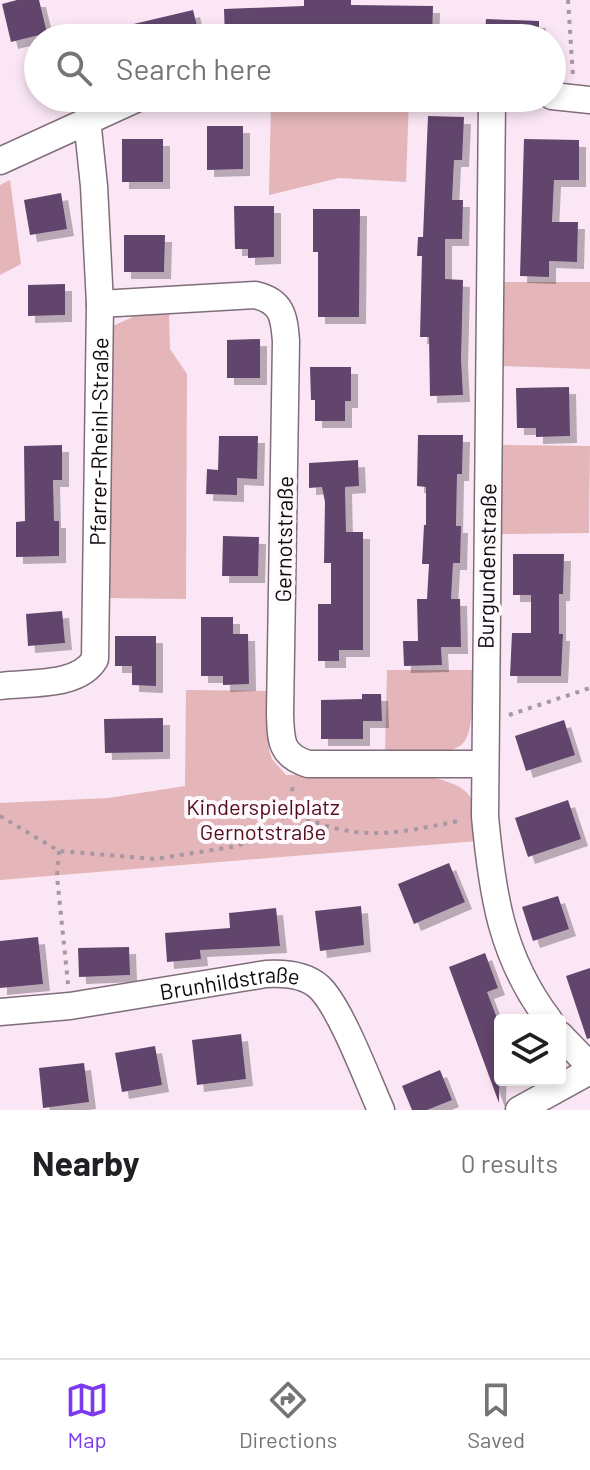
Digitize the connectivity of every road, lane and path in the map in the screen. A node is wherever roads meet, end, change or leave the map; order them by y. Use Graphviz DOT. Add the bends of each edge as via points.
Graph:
graph roads {
  1 [pos="568,0"];
  2 [pos="572,98"];
  3 [pos="104,112"];
  4 [pos="492,112"];
  5 [pos="87,119"];
  6 [pos="0,161"];
  7 [pos="100,304"];
  8 [pos="0,686"];
  9 [pos="590,688"];
  10 [pos="484,723"];
  11 [pos="295,760"];
  12 [pos="484,764"];
  13 [pos="290,811"];
  14 [pos="0,816"];
  15 [pos="485,816"];
  16 [pos="59,851"];
  17 [pos="70,1006"];
  18 [pos="0,1012"];
  19 [pos="545,1014"];
  20 [pos="566,1042"];
  21 [pos="590,1069"];
  22 [pos="381,1110"];
  23 [pos="519,1110"];
  1 -- 2 [label="path"];
  3 -- 5 [label="street"];
  4 -- 10 [label="street, Burgundenstraße"];
  5 -- 6 [label="street"];
  5 -- 7 [label="street, Pfarrer-Rheinl-Straße"];
  7 -- 8 [label="street, Pfarrer-Rheinl-Straße" via="95,659 77,677"];
  7 -- 11 [label="street, Gernotstraße" via="255,295 278,307 286,341 280,714 285,750"];
  9 -- 10 [label="path"];
  10 -- 12 [label="street, Burgundenstraße"];
  11 -- 12 [label="street" via="327,765"];
  11 -- 13 [label="path"];
  12 -- 15 [label="street, Burgundenstraße"];
  13 -- 15 [label="path" via="353,833 394,834"];
  13 -- 16 [label="path" via="238,846 199,853 155,859"];
  14 -- 16 [label="path"];
  15 -- 19 [label="street, Burgundenstraße" via="497,913 514,964"];
  16 -- 17 [label="path"];
  17 -- 18 [label="street, Brunhildstraße"];
  17 -- 22 [label="street, Brunhildstraße" via="266,974 305,978 334,1007"];
  20 -- 21 [label="street"];
  21 -- 23 [label="street"];
}
